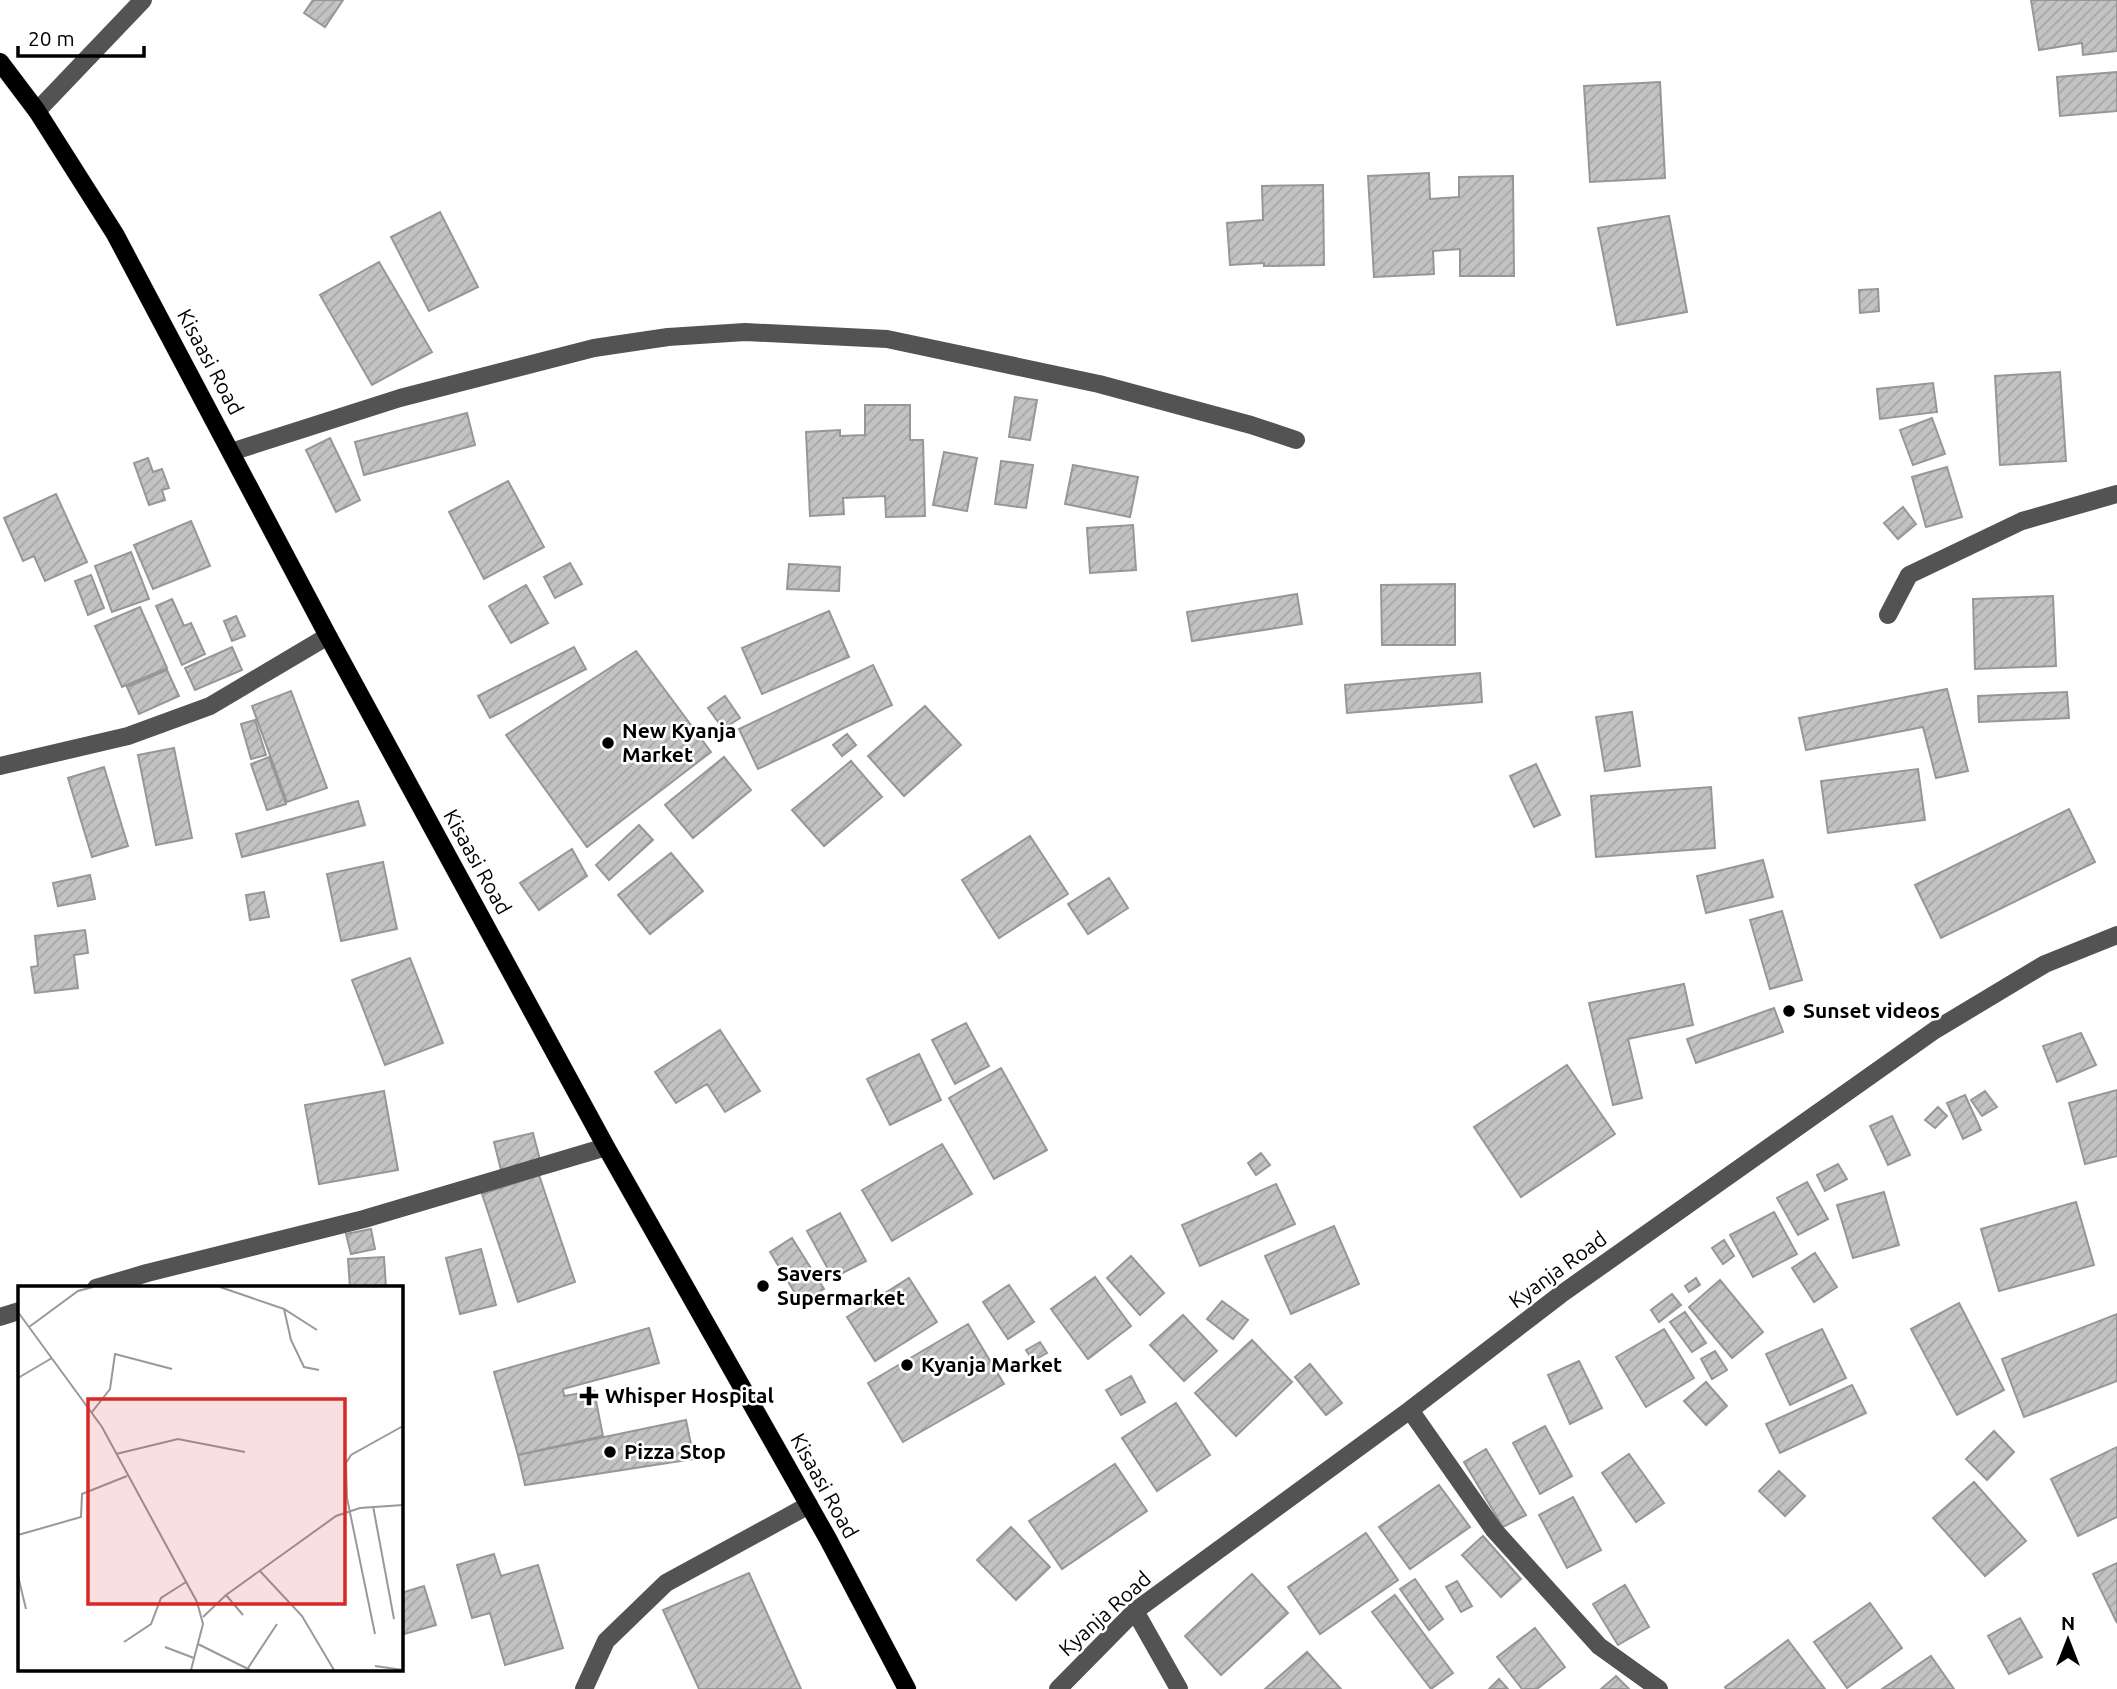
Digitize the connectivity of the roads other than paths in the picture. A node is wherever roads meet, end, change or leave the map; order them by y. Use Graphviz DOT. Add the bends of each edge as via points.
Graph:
graph roads {
  1 [pos="143,0"];
  2 [pos="0,62"];
  3 [pos="37,111"];
  4 [pos="1296,440"];
  5 [pos="231,452"];
  6 [pos="2117,494"];
  7 [pos="1888,615"];
  8 [pos="328,636"];
  9 [pos="0,766"];
  10 [pos="2117,935"];
  11 [pos="606,1147"];
  12 [pos="104,1286"];
  13 [pos="18,1311"];
  14 [pos="0,1317"];
  15 [pos="1410,1410"];
  16 [pos="809,1505"];
  17 [pos="1136,1611"];
  18 [pos="584,1689"];
  19 [pos="906,1689"];
  20 [pos="1058,1689"];
  21 [pos="1179,1689"];
  22 [pos="1659,1689"];
  1 -- 3 [label="street"];
  2 -- 3 [label="main road, Kisaasi Road"];
  3 -- 5 [label="main road, Kisaasi Road" via="115,234"];
  4 -- 5 [label="street" via="1099,384 900,342 745,332 594,348 401,398"];
  5 -- 8 [label="main road, Kisaasi Road"];
  6 -- 7 [label="street" via="2022,522 1909,575"];
  8 -- 9 [label="street" via="209,706 128,736"];
  8 -- 11 [label="main road, Kisaasi Road"];
  10 -- 15 [label="street, Kyanja Road" via="2045,964 1935,1030 1560,1295"];
  11 -- 12 [label="street" via="364,1219"];
  11 -- 16 [label="main road, Kisaasi Road"];
  13 -- 14 [label="street"];
  15 -- 17 [label="street, Kyanja Road"];
  15 -- 22 [label="street" via="1494,1530 1599,1646"];
  16 -- 18 [label="street" via="666,1583 606,1642"];
  16 -- 19 [label="main road, Kisaasi Road"];
  17 -- 20 [label="street, Kyanja Road"];
  17 -- 21 [label="street"];
}
